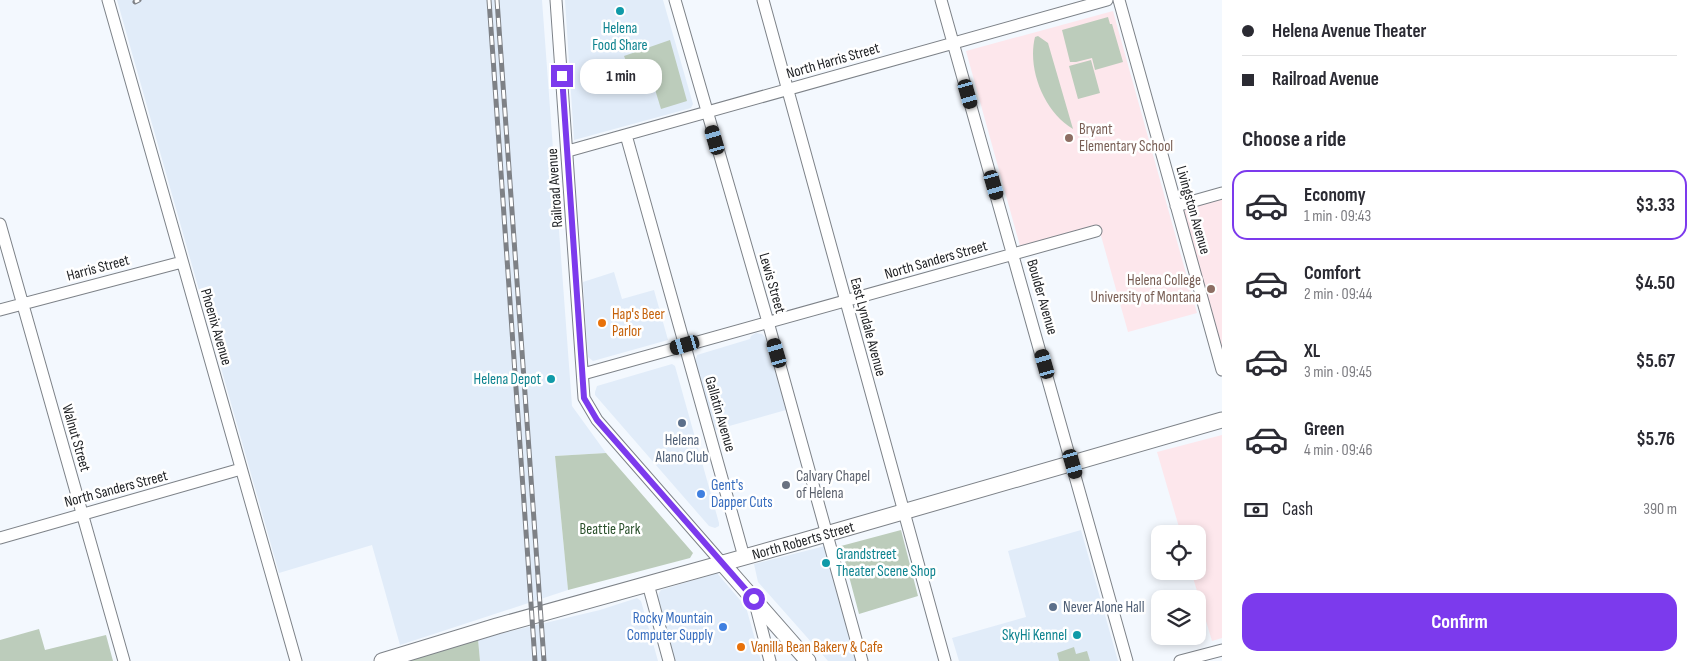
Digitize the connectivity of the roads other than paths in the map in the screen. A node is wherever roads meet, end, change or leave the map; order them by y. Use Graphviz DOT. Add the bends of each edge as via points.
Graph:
graph roads {
  1 [pos="108,0"];
  2 [pos="556,0"];
  3 [pos="675,0"];
  4 [pos="763,0"];
  5 [pos="941,0"];
  6 [pos="1107,0"];
  7 [pos="1119,0"];
  8 [pos="953,42"];
  9 [pos="788,89"];
  10 [pos="706,112"];
  11 [pos="626,134"];
  12 [pos="568,151"];
  13 [pos="1222,193"];
  14 [pos="1176,206"];
  15 [pos="0,224"];
  16 [pos="1096,231"];
  17 [pos="1014,253"];
  18 [pos="182,262"];
  19 [pos="846,301"];
  20 [pos="23,304"];
  21 [pos="0,310"];
  22 [pos="768,322"];
  23 [pos="685,345"];
  24 [pos="1222,370"];
  25 [pos="583,374"];
  26 [pos="1222,420"];
  27 [pos="1073,464"];
  28 [pos="240,469"];
  29 [pos="904,511"];
  30 [pos="82,513"];
  31 [pos="827,534"];
  32 [pos="0,538"];
  33 [pos="744,557"];
  34 [pos="722,563"];
  35 [pos="648,584"];
  36 [pos="754,599"];
  37 [pos="1222,650"];
  38 [pos="124,661"];
  39 [pos="296,661"];
  40 [pos="382,661"];
  41 [pos="669,661"];
  42 [pos="770,661"];
  43 [pos="808,661"];
  44 [pos="862,661"];
  45 [pos="945,661"];
  46 [pos="1127,661"];
  47 [pos="1180,661"];
  1 -- 18 [label="street, Phoenix Avenue"];
  2 -- 12 [label="street, Railroad Avenue"];
  3 -- 10 [label="street, Lewis Street"];
  4 -- 9 [label="street, East Lyndale Avenue"];
  5 -- 8 [label="street, Boulder Avenue"];
  6 -- 8 [label="street, North Harris Street"];
  7 -- 14 [label="street, Livingston Avenue"];
  8 -- 9 [label="street, North Harris Street"];
  8 -- 17 [label="street, Boulder Avenue"];
  9 -- 10 [label="street, North Harris Street"];
  9 -- 19 [label="street, East Lyndale Avenue"];
  10 -- 11 [label="street, North Harris Street"];
  10 -- 22 [label="street, Lewis Street"];
  11 -- 12 [label="street, North Harris Street"];
  11 -- 23 [label="street, Gallatin Avenue"];
  12 -- 25 [label="street, Railroad Avenue"];
  13 -- 14 [label="street"];
  14 -- 24 [label="street, Livingston Avenue"];
  15 -- 20 [label="street, Walnut Street"];
  16 -- 17 [label="street, North Sanders Street"];
  17 -- 19 [label="street, North Sanders Street"];
  17 -- 27 [label="street, Boulder Avenue"];
  18 -- 20 [label="street, Harris Street"];
  18 -- 28 [label="street, Phoenix Avenue"];
  19 -- 22 [label="street, North Sanders Street"];
  19 -- 29 [label="street, East Lyndale Avenue"];
  20 -- 21 [label="street"];
  20 -- 30 [label="street, Walnut Street"];
  22 -- 23 [label="street, North Sanders Street"];
  22 -- 31 [label="street, Lewis Street"];
  23 -- 25 [label="street, North Sanders Street"];
  23 -- 33 [label="street, Gallatin Avenue"];
  25 -- 34 [label="street, Railroad Avenue" via="584,398 597,420"];
  26 -- 27 [label="street, North Roberts Street"];
  27 -- 29 [label="street, North Roberts Street"];
  27 -- 46 [label="street, Boulder Avenue"];
  28 -- 30 [label="street, North Sanders Street"];
  28 -- 39 [label="street, Phoenix Avenue"];
  29 -- 31 [label="street, North Roberts Street"];
  29 -- 45 [label="street, East Lyndale Avenue"];
  30 -- 32 [label="street, North Sanders Street"];
  30 -- 38 [label="street, Walnut Street"];
  31 -- 33 [label="street, North Roberts Street"];
  31 -- 44 [label="street, Lewis Street"];
  33 -- 34 [label="street, North Roberts Street"];
  34 -- 35 [label="street, North Roberts Street"];
  34 -- 36 [label="street"];
  35 -- 40 [label="street, North Roberts Street"];
  35 -- 41 [label="street"];
  36 -- 42 [label="street"];
  36 -- 43 [label="street"];
  37 -- 47 [label="street"];
}
